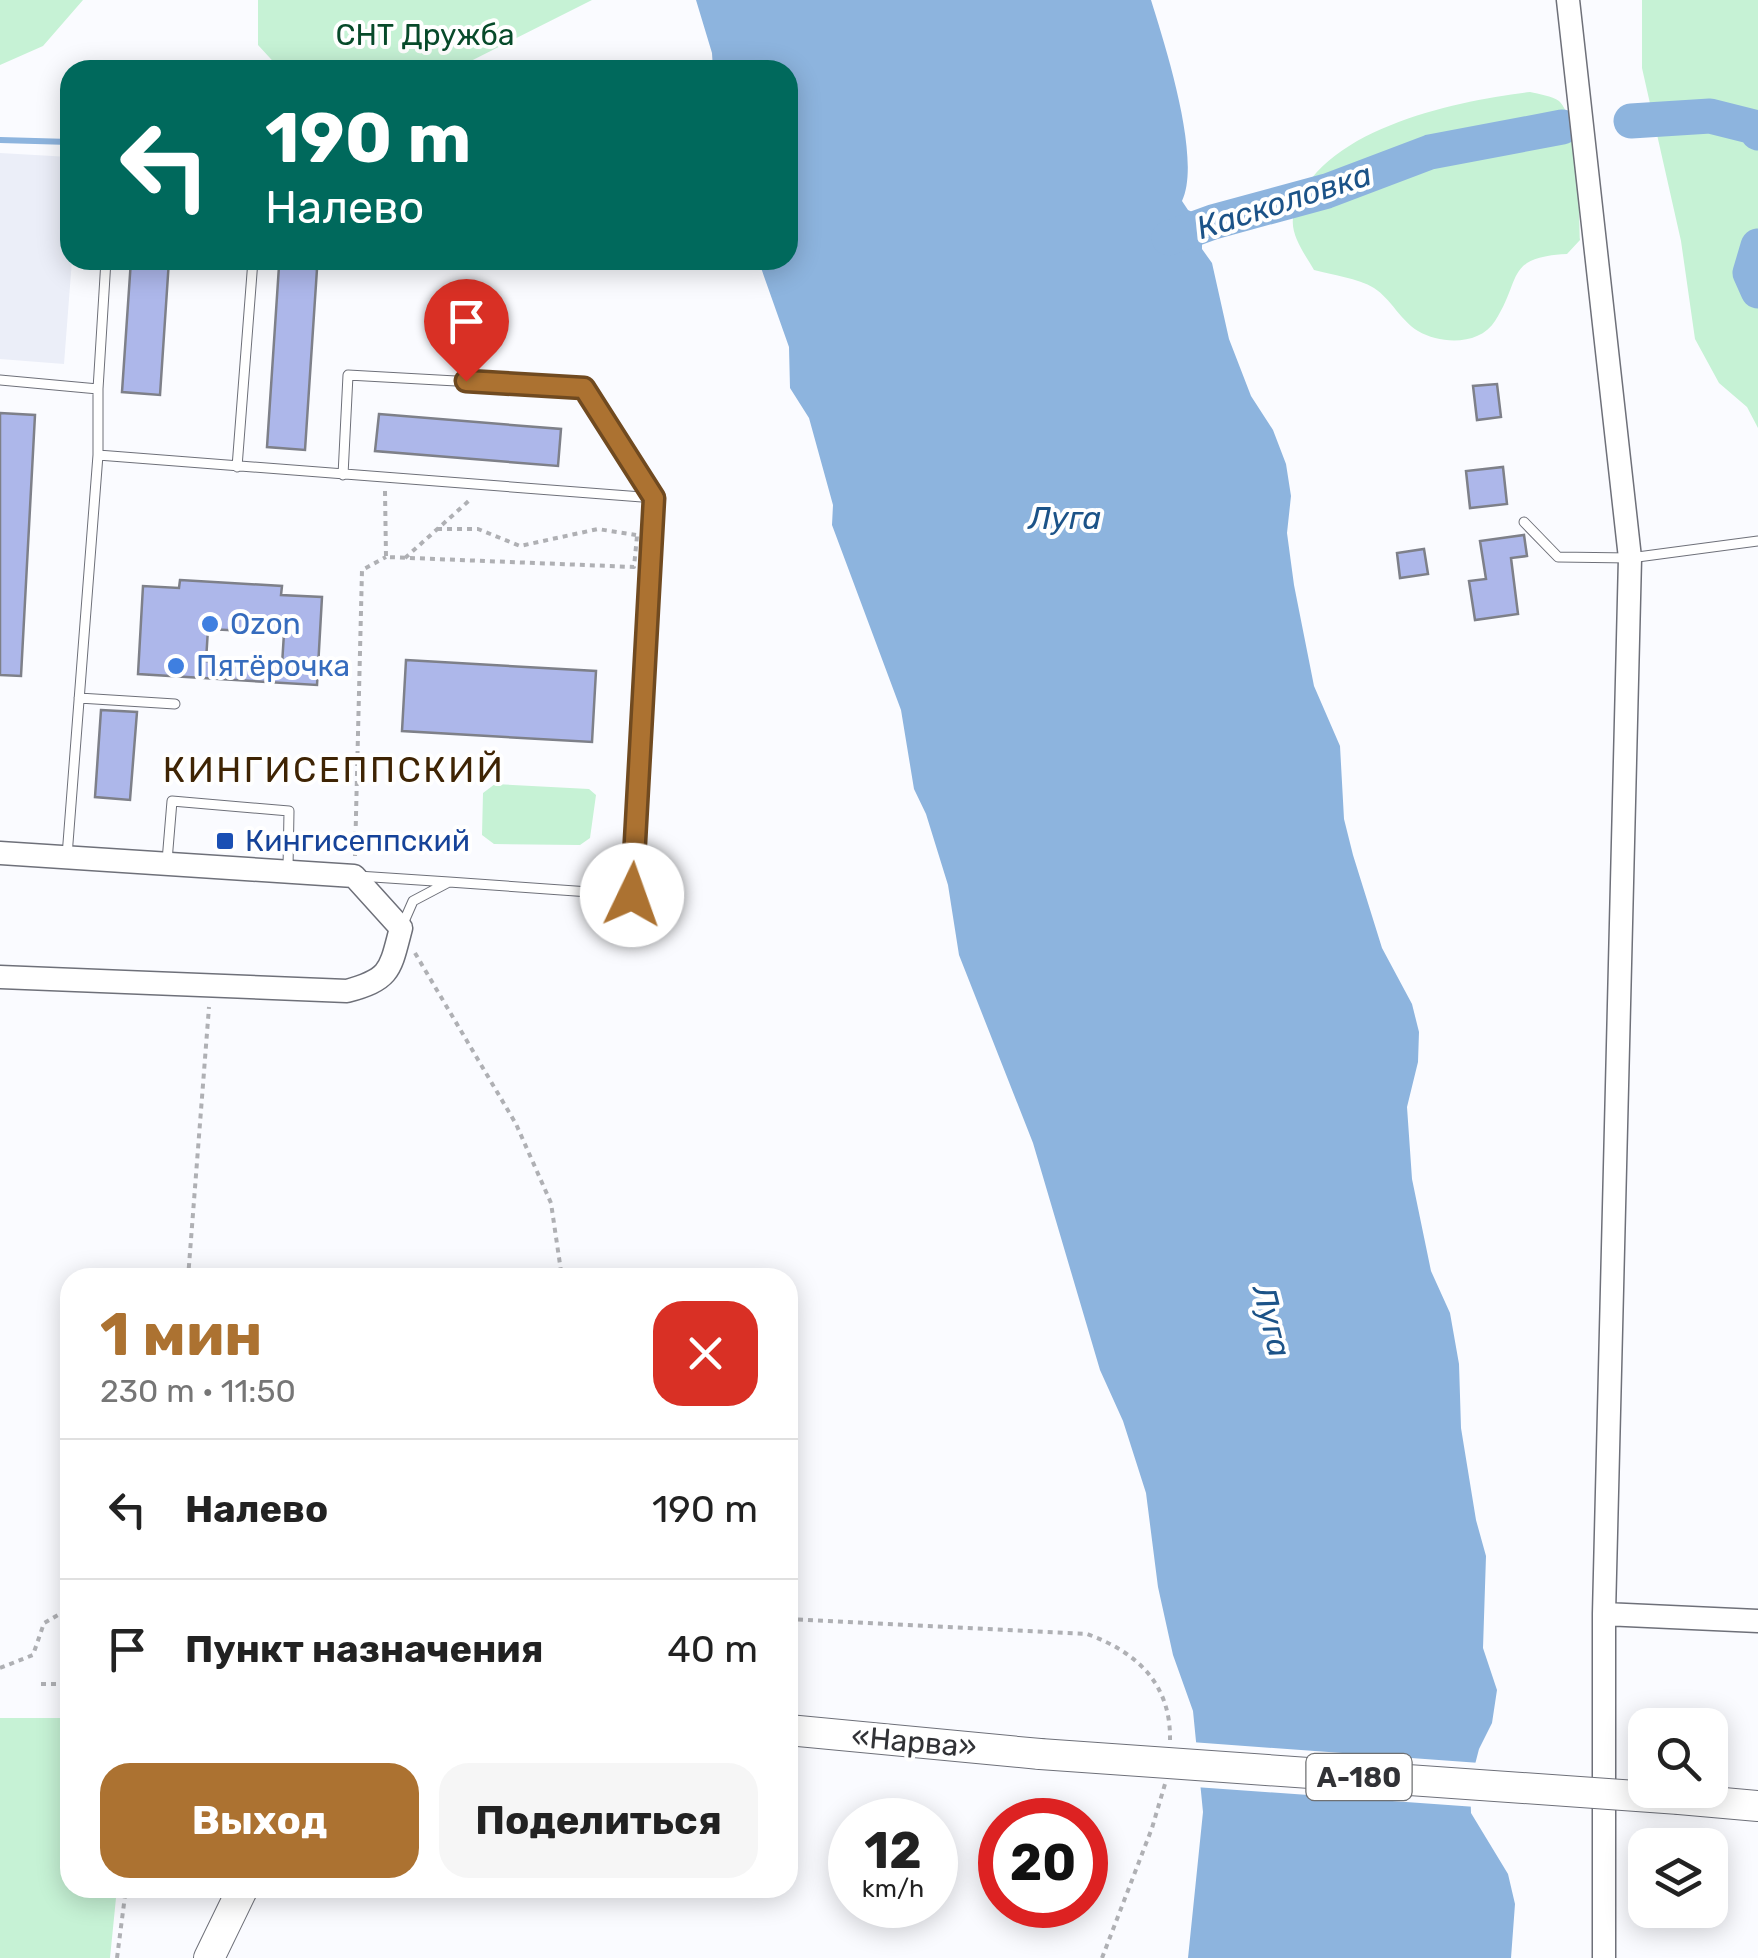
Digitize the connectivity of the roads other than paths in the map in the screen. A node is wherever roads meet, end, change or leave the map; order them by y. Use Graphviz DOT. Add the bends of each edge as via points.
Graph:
graph roads {
  1 [pos="1568,0"];
  2 [pos="105,270"];
  3 [pos="251,270"];
  4 [pos="0,380"];
  5 [pos="98,388"];
  6 [pos="98,454"];
  7 [pos="238,467"];
  8 [pos="343,474"];
  9 [pos="654,498"];
  10 [pos="1524,522"];
  11 [pos="1758,541"];
  12 [pos="1630,558"];
  13 [pos="79,698"];
  14 [pos="175,704"];
  15 [pos="0,852"];
  16 [pos="66,857"];
  17 [pos="167,863"];
  18 [pos="288,871"];
  19 [pos="354,876"];
  20 [pos="449,882"];
  21 [pos="401,928"];
  22 [pos="0,978"];
  23 [pos="1604,1614"];
  24 [pos="1758,1621"];
  25 [pos="798,1731"];
  26 [pos="1758,1806"];
  27 [pos="239,1898"];
  28 [pos="209,1958"];
  29 [pos="1604,1958"];
  1 -- 12 [label="street"];
  2 -- 5 [label="lane"];
  3 -- 7 [label="lane"];
  4 -- 5 [label="lane"];
  5 -- 6 [label="lane"];
  6 -- 7 [label="lane"];
  6 -- 13 [label="lane"];
  7 -- 8 [label="lane"];
  8 -- 9 [label="lane"];
  8 -- 9 [label="lane" via="348,375 584,388"];
  9 -- 20 [label="lane" via="632,895"];
  10 -- 12 [label="lane" via="1558,557"];
  11 -- 12 [label="lane"];
  12 -- 23 [label="street"];
  13 -- 14 [label="lane"];
  13 -- 16 [label="lane"];
  15 -- 16 [label="street"];
  16 -- 17 [label="street"];
  17 -- 18 [label="street"];
  17 -- 18 [label="lane" via="172,802 289,812"];
  18 -- 19 [label="street"];
  19 -- 20 [label="lane"];
  19 -- 21 [label="street"];
  20 -- 21 [label="lane" via="414,901"];
  21 -- 22 [label="street" via="390,971 373,984 347,990"];
  23 -- 24 [label="street"];
  23 -- 29 [label="street"];
  25 -- 26 [label="highway, «Нарва» / А-180, bridge"];
  27 -- 28 [label="highway"];
}
